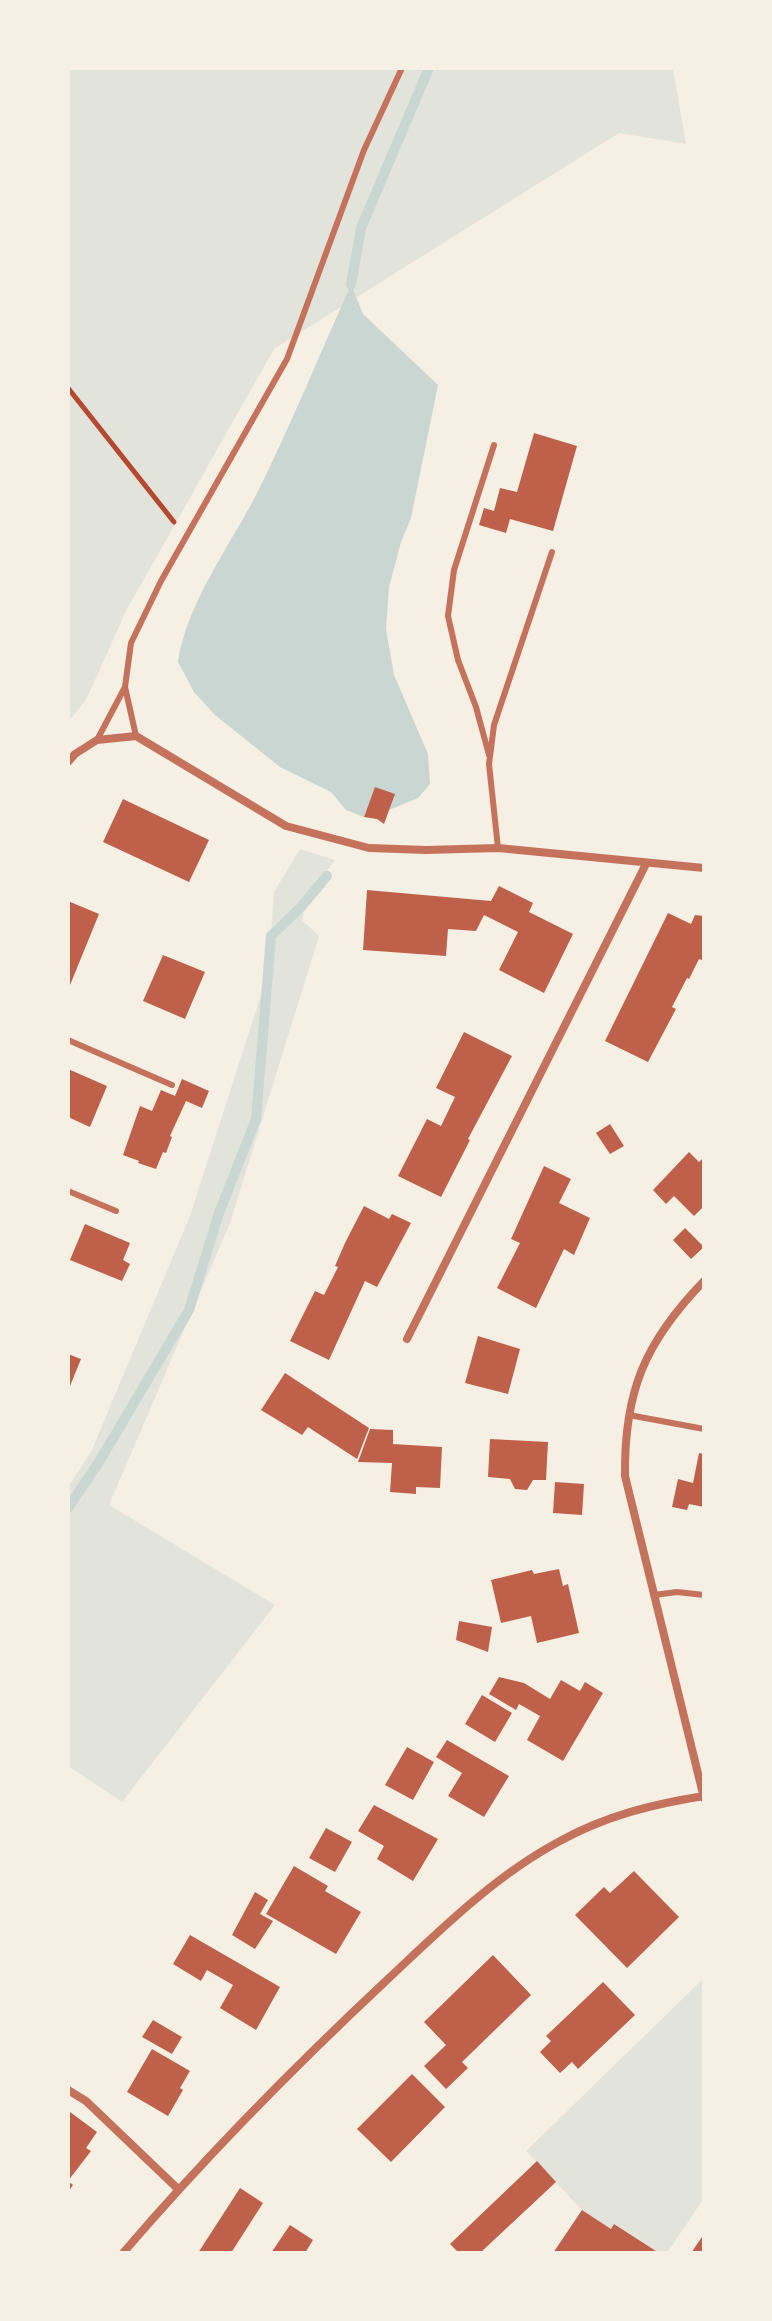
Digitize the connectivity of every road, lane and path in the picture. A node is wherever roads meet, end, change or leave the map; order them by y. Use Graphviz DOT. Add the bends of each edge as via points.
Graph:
graph roads {
  1 [pos="402,68"];
  2 [pos="68,388"];
  3 [pos="494,445"];
  4 [pos="186,538"];
  5 [pos="552,552"];
  6 [pos="125,687"];
  7 [pos="136,736"];
  8 [pos="97,740"];
  9 [pos="489,755"];
  10 [pos="68,762"];
  11 [pos="498,848"];
  12 [pos="646,864"];
  13 [pos="704,868"];
  14 [pos="68,1040"];
  15 [pos="172,1085"];
  16 [pos="68,1191"];
  17 [pos="116,1211"];
  18 [pos="704,1281"];
  19 [pos="407,1339"];
  20 [pos="629,1415"];
  21 [pos="704,1429"];
  22 [pos="654,1595"];
  23 [pos="704,1595"];
  24 [pos="704,1797"];
  25 [pos="68,2090"];
  26 [pos="178,2189"];
  27 [pos="123,2253"];
  1 -- 4 [label="lane" via="364,150 287,359"];
  2 -- 4 [label="path"];
  3 -- 9 [label="lane" via="454,570 448,616"];
  4 -- 6 [label="lane" via="131,643"];
  5 -- 9 [label="lane" via="494,725"];
  6 -- 7 [label="lane"];
  6 -- 8 [label="lane"];
  7 -- 8 [label="street"];
  7 -- 11 [label="street" via="286,826 369,848"];
  8 -- 10 [label="street"];
  9 -- 11 [label="lane"];
  11 -- 12 [label="street"];
  12 -- 13 [label="street"];
  12 -- 19 [label="street"];
  14 -- 15 [label="lane"];
  16 -- 17 [label="lane"];
  18 -- 20 [label="street" via="653,1345 637,1378"];
  20 -- 21 [label="lane"];
  20 -- 22 [label="street" via="625,1476"];
  22 -- 23 [label="lane"];
  22 -- 24 [label="street"];
  24 -- 26 [label="street" via="612,1817 558,1841 512,1871 345,2019"];
  25 -- 26 [label="street"];
  26 -- 27 [label="street"];
}
